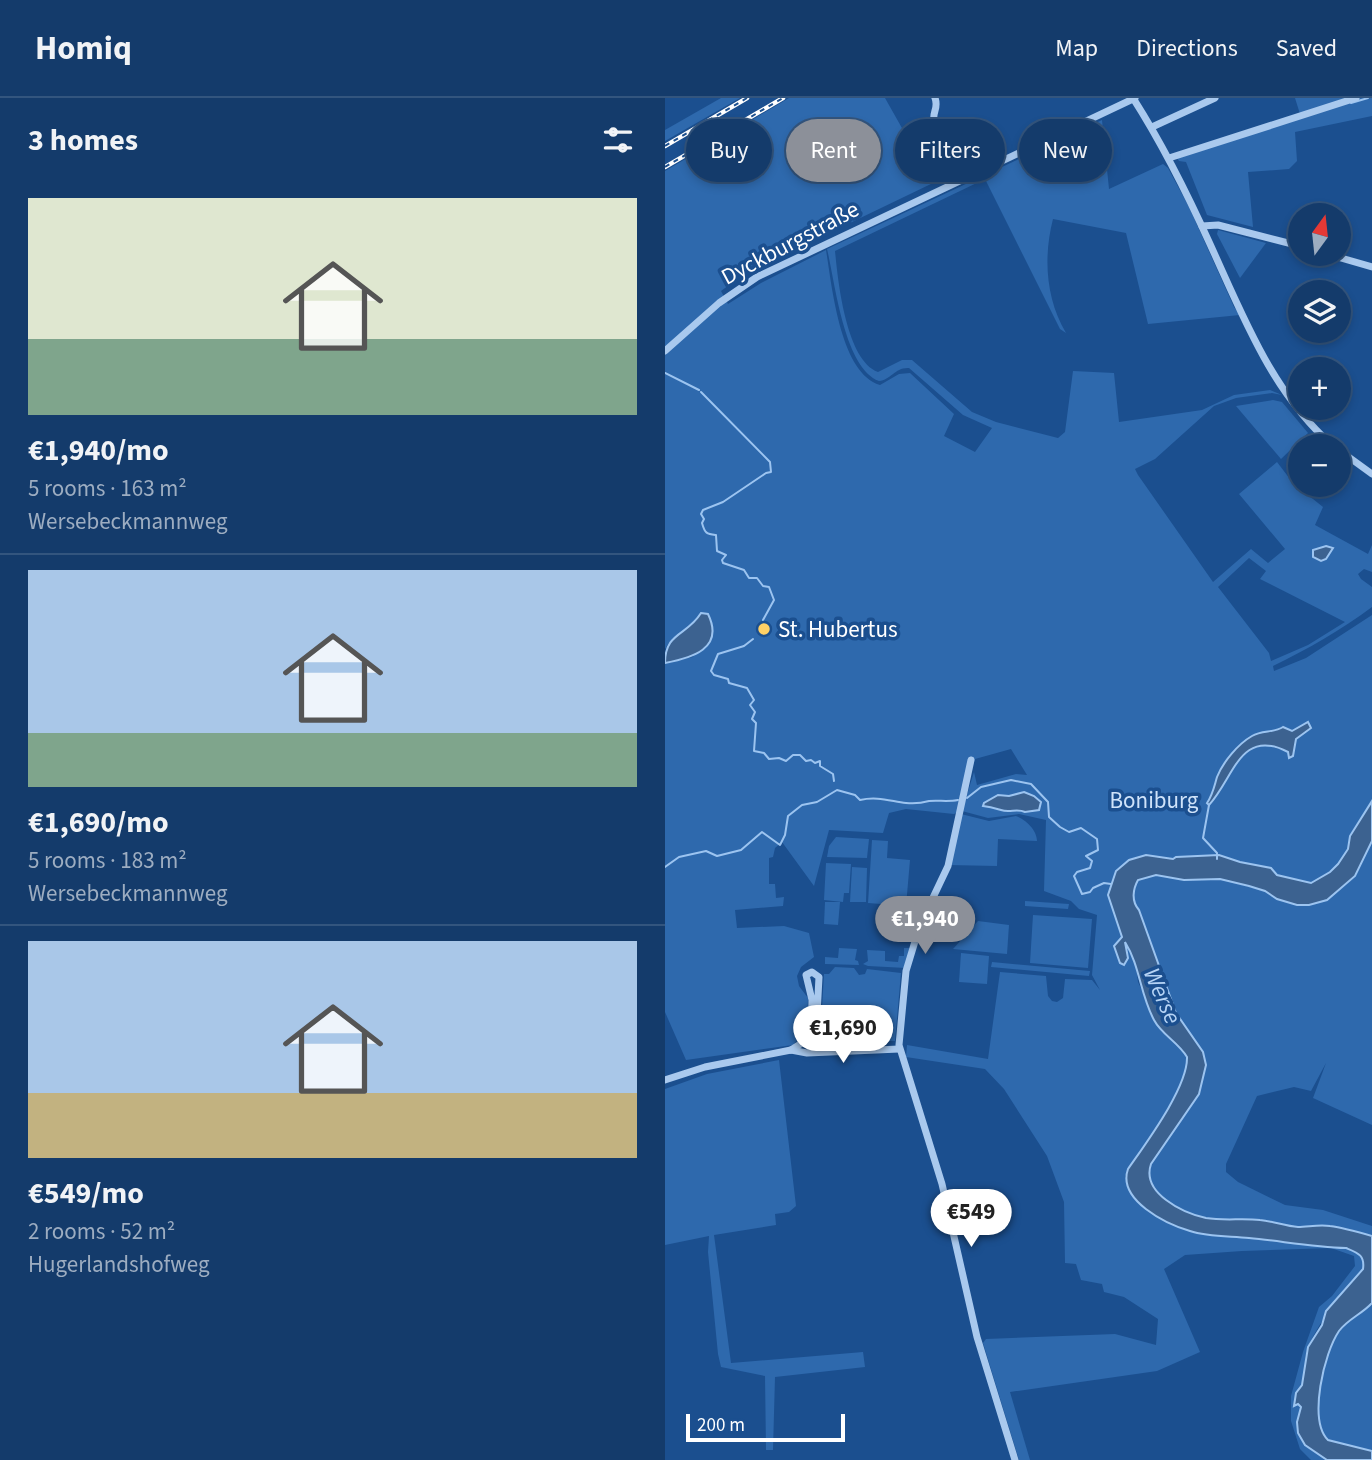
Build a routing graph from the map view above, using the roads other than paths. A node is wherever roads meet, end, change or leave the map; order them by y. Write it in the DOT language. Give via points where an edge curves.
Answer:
graph roads {
  1 [pos="936,98"];
  2 [pos="1134,98"];
  3 [pos="1215,98"];
  4 [pos="1356,98"];
  5 [pos="934,119"];
  6 [pos="1151,127"];
  7 [pos="1005,158"];
  8 [pos="1169,158"];
  9 [pos="955,182"];
  10 [pos="1202,226"];
  11 [pos="1288,243"];
  12 [pos="1351,261"];
  13 [pos="1372,267"];
  14 [pos="665,351"];
  15 [pos="1322,434"];
  16 [pos="1351,459"];
  17 [pos="1372,474"];
  18 [pos="971,761"];
  19 [pos="811,1039"];
  20 [pos="899,1047"];
  21 [pos="791,1050"];
  22 [pos="665,1080"];
  23 [pos="1016,1460"];
  1 -- 5 [label="street"];
  2 -- 6 [label="street"];
  2 -- 7 [label="street, Dyckburgstraße"];
  3 -- 6 [label="street"];
  4 -- 8 [label="street"];
  6 -- 8 [label="street"];
  8 -- 10 [label="street"];
  9 -- 14 [label="street, Dyckburgstraße" via="751,281"];
  10 -- 11 [label="street" via="1218,225"];
  10 -- 15 [label="street" via="1266,361 1296,407"];
  12 -- 13 [label="street"];
  16 -- 17 [label="street"];
  18 -- 20 [label="street" via="948,866 920,925 906,972"];
  19 -- 19 [label="street" via="817,1031 819,980 812,972 806,979 812,1000"];
  19 -- 21 [label="street"];
  20 -- 21 [label="street"];
  20 -- 23 [label="street" via="942,1184 977,1337"];
  21 -- 22 [label="street"];
}
